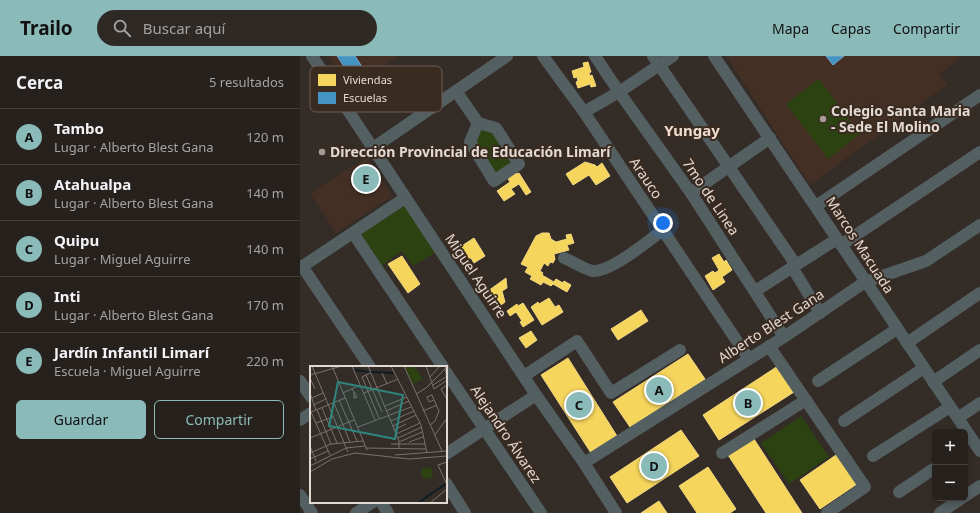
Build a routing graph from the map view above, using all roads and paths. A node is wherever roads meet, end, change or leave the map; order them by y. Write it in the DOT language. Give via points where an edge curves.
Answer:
graph roads {
  1 [pos="312,56"];
  2 [pos="507,56"];
  3 [pos="543,56"];
  4 [pos="596,56"];
  5 [pos="673,56"];
  6 [pos="714,56"];
  7 [pos="656,60"];
  8 [pos="319,66"];
  9 [pos="456,91"];
  10 [pos="619,92"];
  11 [pos="980,95"];
  12 [pos="442,101"];
  13 [pos="349,112"];
  14 [pos="425,112"];
  15 [pos="584,112"];
  16 [pos="478,123"];
  17 [pos="770,138"];
  18 [pos="373,148"];
  19 [pos="980,152"];
  20 [pos="728,168"];
  21 [pos="690,193"];
  22 [pos="405,198"];
  23 [pos="816,206"];
  24 [pos="980,225"];
  25 [pos="663,230"];
  26 [pos="353,233"];
  27 [pos="839,242"];
  28 [pos="564,258"];
  29 [pos="794,266"];
  30 [pos="301,267"];
  31 [pos="865,282"];
  32 [pos="755,291"];
  33 [pos="980,293"];
  34 [pos="820,313"];
  35 [pos="897,329"];
  36 [pos="784,337"];
  37 [pos="907,343"];
  38 [pos="769,346"];
  39 [pos="680,350"];
  40 [pos="980,350"];
  41 [pos="749,359"];
  42 [pos="369,366"];
  43 [pos="441,366"];
  44 [pos="924,368"];
  45 [pos="447,374"];
  46 [pos="524,376"];
  47 [pos="300,381"];
  48 [pos="818,381"];
  49 [pos="934,382"];
  50 [pos="536,395"];
  51 [pos="310,396"];
  52 [pos="806,400"];
  53 [pos="980,403"];
  54 [pos="950,407"];
  55 [pos="310,414"];
  56 [pos="958,418"];
  57 [pos="300,420"];
  58 [pos="844,421"];
  59 [pos="484,429"];
  60 [pos="973,447"];
  61 [pos="447,453"];
  62 [pos="722,453"];
  63 [pos="873,456"];
  64 [pos="584,463"];
  65 [pos="932,470"];
  66 [pos="447,484"];
  67 [pos="980,486"];
  68 [pos="899,492"];
  69 [pos="968,494"];
  70 [pos="300,495"];
  71 [pos="958,501"];
  72 [pos="371,503"];
  73 [pos="382,503"];
  74 [pos="312,513"];
  75 [pos="356,513"];
  76 [pos="388,513"];
  77 [pos="466,513"];
  78 [pos="541,513"];
  79 [pos="616,513"];
  80 [pos="827,513"];
  81 [pos="940,513"];
  1 -- 8 [label="street, Miguel Aguirre"];
  2 -- 9 [label="street"];
  3 -- 15 [label="street, Arauco"];
  4 -- 10 [label="street, 7mo de Linea"];
  5 -- 7 [label="street"];
  6 -- 17 [label="street, Marcos Macuada"];
  7 -- 10 [label="street"];
  7 -- 20 [label="street"];
  9 -- 12 [label="street"];
  9 -- 16 [label="street"];
  10 -- 15 [label="street"];
  10 -- 21 [label="street, 7mo de Linea"];
  11 -- 23 [label="street"];
  13 -- 18 [label="street, Miguel Aguirre"];
  14 -- 18 [label="street"];
  15 -- 25 [label="street, Arauco"];
  16 -- 16 [label="street" via="496,128 519,164 494,180 470,142"];
  17 -- 20 [label="street"];
  17 -- 23 [label="street, Marcos Macuada"];
  18 -- 22 [label="street, Miguel Aguirre"];
  19 -- 27 [label="street"];
  20 -- 21 [label="street"];
  20 -- 29 [label="street"];
  21 -- 32 [label="street, 7mo de Linea"];
  22 -- 26 [label="street"];
  22 -- 46 [label="street, Miguel Aguirre"];
  23 -- 27 [label="street, Marcos Macuada"];
  24 -- 31 [label="street, Alberto Blest Gana" via="926,261"];
  25 -- 28 [label="street" via="610,267 591,271"];
  25 -- 41 [label="street, Arauco"];
  26 -- 30 [label="street"];
  26 -- 43 [label="street"];
  27 -- 29 [label="street"];
  27 -- 31 [label="street, Marcos Macuada"];
  29 -- 32 [label="street"];
  29 -- 34 [label="street"];
  30 -- 42 [label="street"];
  31 -- 34 [label="street, Alberto Blest Gana"];
  31 -- 35 [label="street, Marcos Macuada"];
  32 -- 36 [label="street, 7mo de Linea"];
  33 -- 37 [label="street"];
  34 -- 36 [label="street, Alberto Blest Gana"];
  35 -- 37 [label="street, Marcos Macuada"];
  35 -- 48 [label="street"];
  36 -- 38 [label="street, Alberto Blest Gana"];
  37 -- 44 [label="street, Marcos Macuada"];
  38 -- 41 [label="street, Alberto Blest Gana"];
  38 -- 52 [label="street"];
  39 -- 46 [label="street" via="611,393 577,341"];
  40 -- 49 [label="street"];
  41 -- 64 [label="street, Alberto Blest Gana"];
  44 -- 49 [label="street, Marcos Macuada"];
  44 -- 58 [label="street"];
  45 -- 59 [label="street, Alejandro Álvarez"];
  46 -- 50 [label="street, Miguel Aguirre"];
  47 -- 51 [label="street"];
  49 -- 54 [label="street, Marcos Macuada"];
  50 -- 59 [label="street"];
  50 -- 64 [label="street, Miguel Aguirre"];
  52 -- 62 [label="street"];
  52 -- 80 [label="street" via="865,487"];
  53 -- 56 [label="street"];
  54 -- 56 [label="street, Marcos Macuada"];
  54 -- 63 [label="street"];
  55 -- 57 [label="street"];
  56 -- 60 [label="street, Marcos Macuada"];
  59 -- 61 [label="street"];
  59 -- 78 [label="street, Alejandro Álvarez"];
  64 -- 79 [label="street, Miguel Aguirre"];
  65 -- 68 [label="street"];
  66 -- 77 [label="street"];
  67 -- 69 [label="street"];
  70 -- 74 [label="street"];
  71 -- 81 [label="street"];
  72 -- 75 [label="street"];
  73 -- 76 [label="street"];
}
